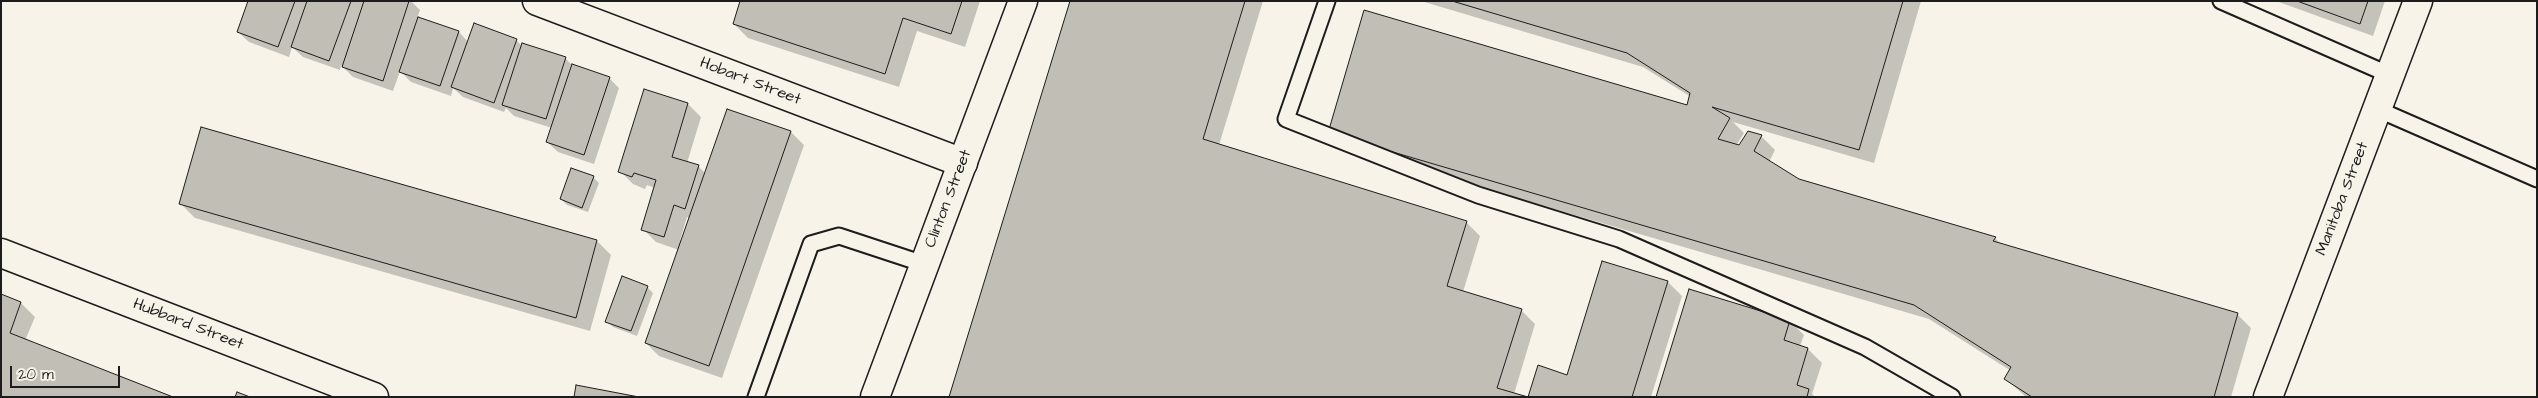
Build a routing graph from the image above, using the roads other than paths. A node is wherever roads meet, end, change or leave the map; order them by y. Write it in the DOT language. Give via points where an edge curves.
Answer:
graph roads {
  1 [pos="537,1"];
  2 [pos="1023,1"];
  3 [pos="1327,1"];
  4 [pos="2221,1"];
  5 [pos="2418,1"];
  6 [pos="2390,75"];
  7 [pos="2377,109"];
  8 [pos="963,163"];
  9 [pos="2537,179"];
  10 [pos="1,253"];
  11 [pos="924,264"];
  12 [pos="374,397"];
  13 [pos="756,397"];
  14 [pos="875,397"];
  15 [pos="1952,397"];
  16 [pos="2268,397"];
  1 -- 8 [label="street, Hobart Street"];
  2 -- 8 [label="street, Clinton Street"];
  3 -- 15 [label="lane" via="1286,119 1478,195 1619,239 1865,347"];
  4 -- 6 [label="lane"];
  5 -- 6 [label="street, Manitoba Street"];
  6 -- 7 [label="street, Manitoba Street"];
  7 -- 9 [label="lane"];
  7 -- 16 [label="street, Manitoba Street"];
  8 -- 11 [label="street, Clinton Street"];
  10 -- 12 [label="street, Hubbard Street"];
  11 -- 13 [label="lane" via="839,236 811,244"];
  11 -- 14 [label="street, Clinton Street"];
}
